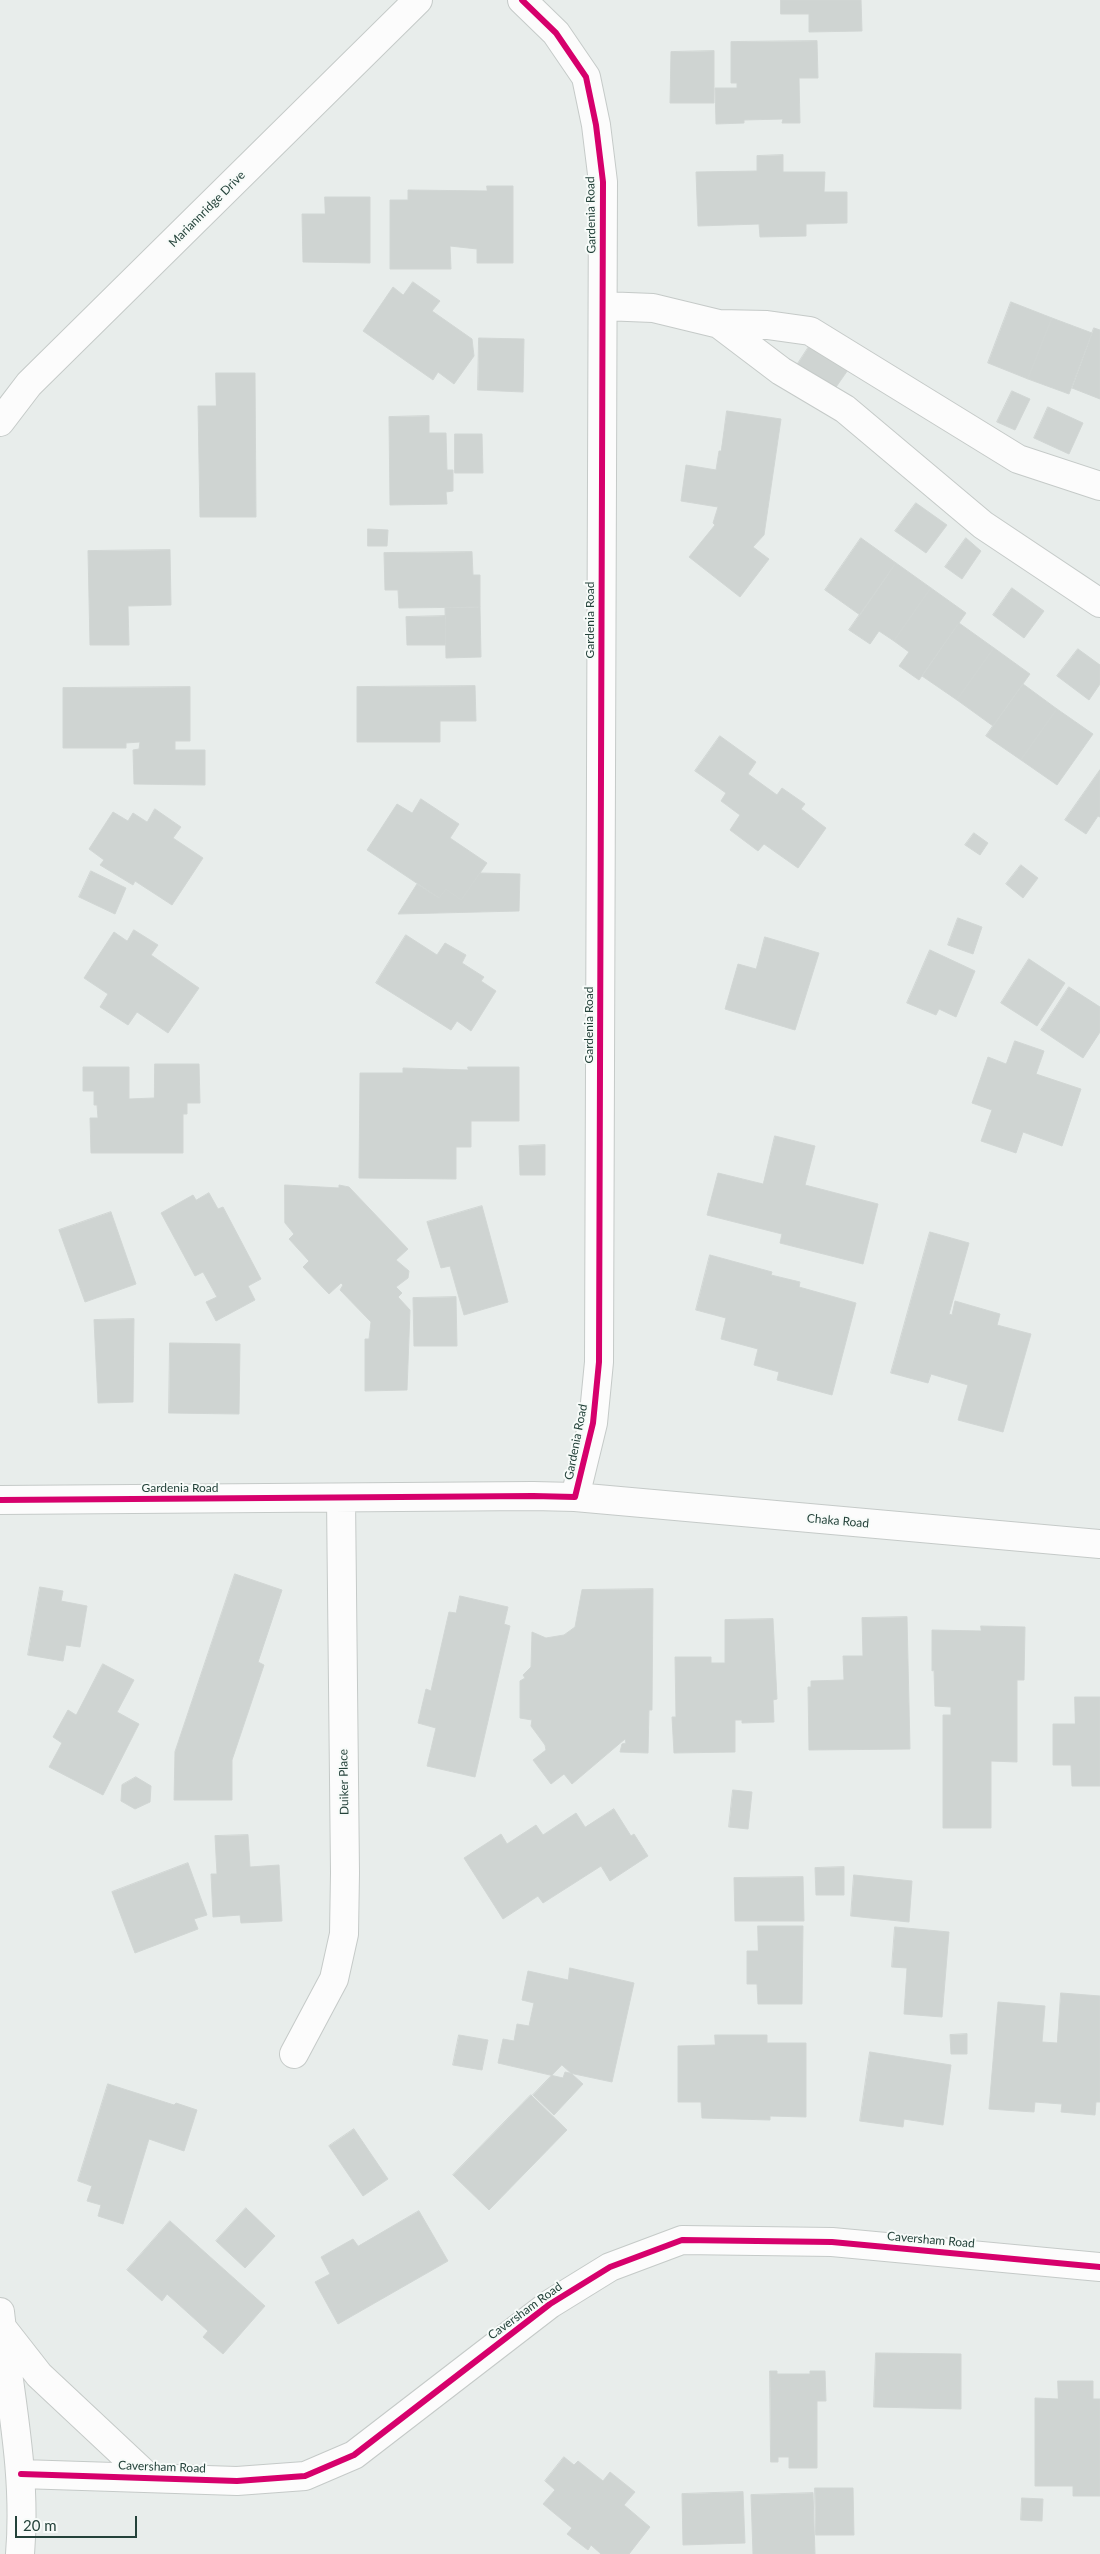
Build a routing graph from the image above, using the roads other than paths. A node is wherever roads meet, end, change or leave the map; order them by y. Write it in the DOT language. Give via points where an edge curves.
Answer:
graph roads {
  1 [pos="418,0"];
  2 [pos="522,0"];
  3 [pos="603,306"];
  4 [pos="719,324"];
  5 [pos="0,422"];
  6 [pos="1100,486"];
  7 [pos="1100,603"];
  8 [pos="575,1497"];
  9 [pos="341,1498"];
  10 [pos="0,1500"];
  11 [pos="1100,1544"];
  12 [pos="294,2054"];
  13 [pos="1100,2267"];
  14 [pos="1,2320"];
  15 [pos="21,2474"];
  16 [pos="149,2478"];
  17 [pos="20,2554"];
  1 -- 5 [label="street, Mariannridge Drive" via="29,384"];
  2 -- 3 [label="street, Gardenia Road" via="556,33 586,76 603,182"];
  3 -- 4 [label="street" via="654,308"];
  3 -- 8 [label="street, Gardenia Road" via="599,1362 594,1423"];
  4 -- 6 [label="street" via="810,330 1018,459"];
  4 -- 7 [label="street" via="781,371 845,409 982,525"];
  8 -- 9 [label="street, Gardenia Road"];
  8 -- 11 [label="street, Chaka Road"];
  9 -- 10 [label="street, Gardenia Road"];
  9 -- 12 [label="street, Duiker Place" via="344,1934 334,1979"];
  13 -- 16 [label="street, Caversham Road" via="832,2242 682,2240 610,2267 550,2304 354,2455 305,2476 237,2481"];
  14 -- 15 [label="street"];
  14 -- 16 [label="street" via="39,2375"];
  15 -- 16 [label="street, Caversham Road"];
  15 -- 17 [label="street" via="23,2517"];
}
